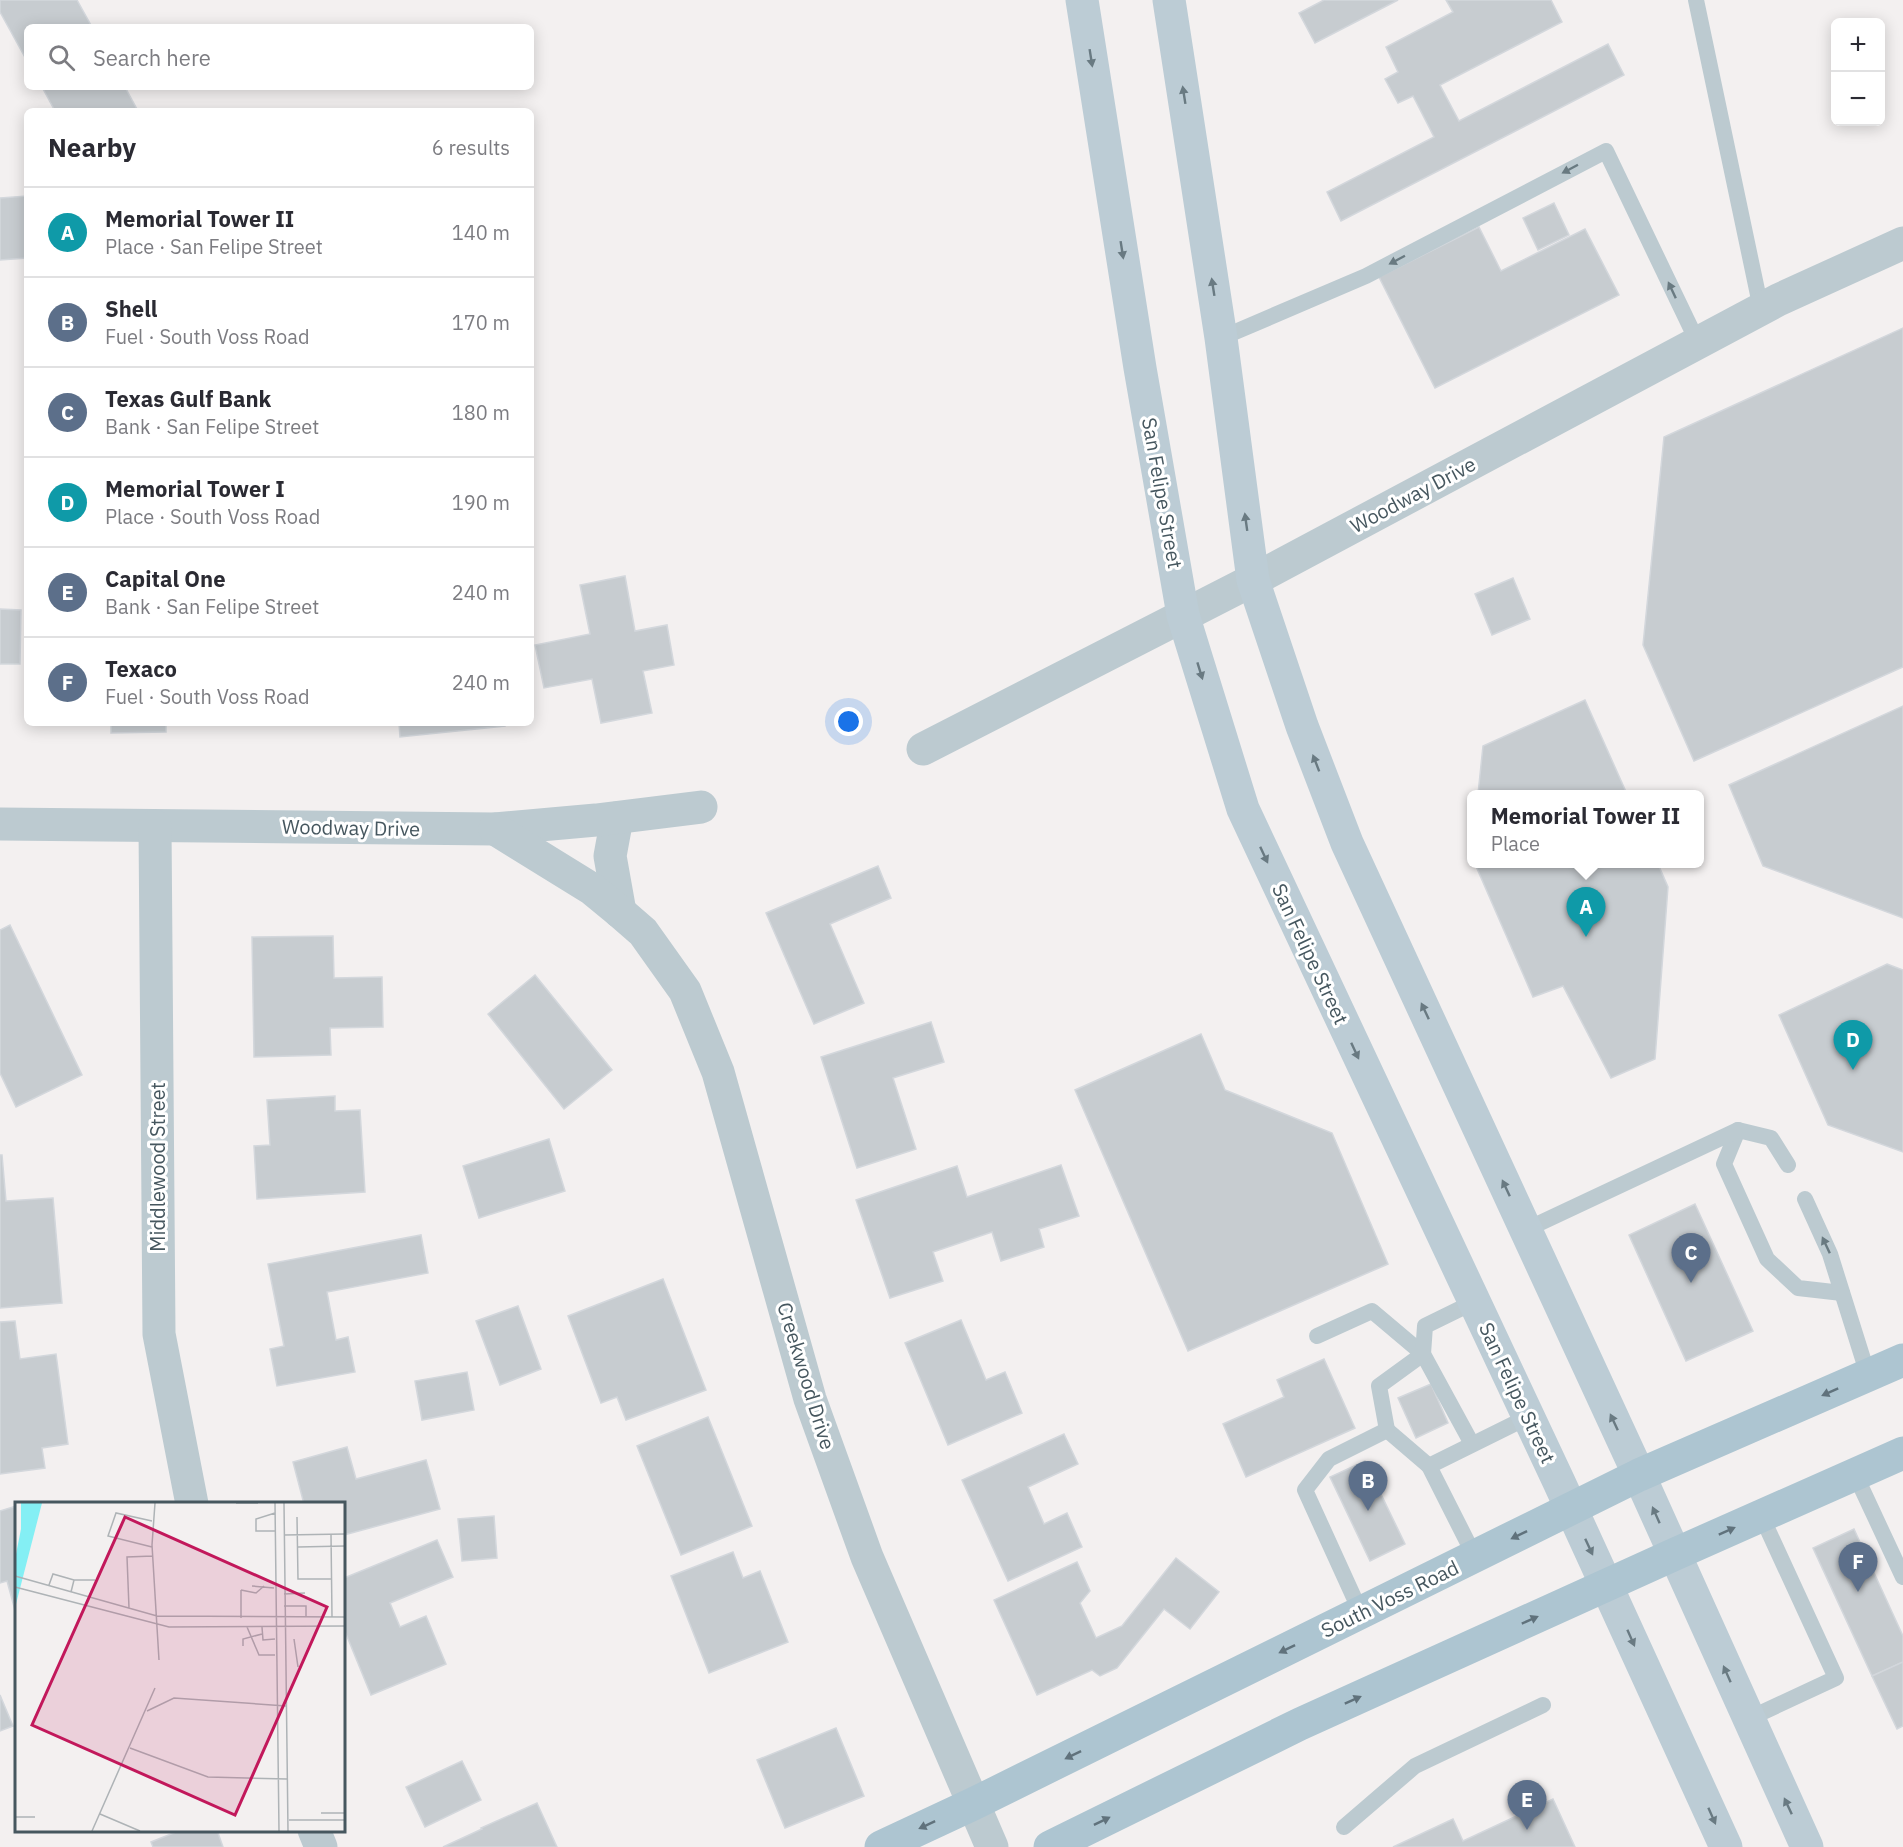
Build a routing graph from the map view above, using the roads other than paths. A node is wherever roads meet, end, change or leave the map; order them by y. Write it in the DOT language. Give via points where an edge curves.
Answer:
graph roads {
  1 [pos="1082,0"];
  2 [pos="1169,0"];
  3 [pos="1696,0"];
  4 [pos="1903,243"];
  5 [pos="1761,309"];
  6 [pos="1221,338"];
  7 [pos="1698,343"];
  8 [pos="1253,580"];
  9 [pos="1183,615"];
  10 [pos="923,749"];
  11 [pos="701,807"];
  12 [pos="617,818"];
  13 [pos="0,824"];
  14 [pos="155,826"];
  15 [pos="495,830"];
  16 [pos="620,912"];
  17 [pos="1738,1130"];
  18 [pos="1788,1165"];
  19 [pos="1804,1199"];
  20 [pos="1525,1230"];
  21 [pos="1842,1293"];
  22 [pos="1474,1302"];
  23 [pos="1317,1336"];
  24 [pos="1423,1354"];
  25 [pos="1903,1360"];
  26 [pos="1868,1375"];
  27 [pos="1528,1417"];
  28 [pos="1387,1430"];
  29 [pos="1472,1444"];
  30 [pos="1903,1453"];
  31 [pos="1429,1466"];
  32 [pos="1855,1474"];
  33 [pos="1639,1475"];
  34 [pos="192,1502"];
  35 [pos="1571,1510"];
  36 [pos="1761,1515"];
  37 [pos="1673,1555"];
  38 [pos="1475,1557"];
  39 [pos="1903,1577"];
  40 [pos="1606,1585"];
  41 [pos="1361,1613"];
  42 [pos="1543,1706"];
  43 [pos="1748,1719"];
  44 [pos="973,1804"];
  45 [pos="1344,1827"];
  46 [pos="315,1832"];
  47 [pos="321,1847"];
  48 [pos="880,1847"];
  49 [pos="992,1847"];
  50 [pos="1050,1847"];
  51 [pos="1726,1847"];
  52 [pos="1807,1847"];
  1 -- 9 [label="main road, San Felipe Street, one-way"];
  6 -- 2 [label="main road, one-way"];
  3 -- 5 [label="lane"];
  4 -- 5 [label="street, Woodway Drive"];
  5 -- 7 [label="street, Woodway Drive"];
  7 -- 6 [label="lane, one-way" via="1606,151 1366,276"];
  8 -- 6 [label="main road, one-way"];
  7 -- 8 [label="street, Woodway Drive"];
  8 -- 9 [label="street, Woodway Drive"];
  20 -- 8 [label="main road, one-way" via="1347,843"];
  9 -- 10 [label="street, Woodway Drive"];
  9 -- 22 [label="main road, San Felipe Street, one-way" via="1243,809"];
  11 -- 12 [label="street, Woodway Drive"];
  12 -- 15 [label="street, Woodway Drive"];
  12 -- 16 [label="street" via="610,856"];
  13 -- 14 [label="street, Woodway Drive"];
  14 -- 15 [label="street, Woodway Drive"];
  14 -- 34 [label="street, Middlewood Street" via="159,1334"];
  15 -- 16 [label="street, Creekwood Drive" via="592,889"];
  16 -- 44 [label="street, Creekwood Drive" via="643,932 685,991 718,1072 810,1399 867,1557"];
  17 -- 18 [label="lane" via="1771,1138"];
  17 -- 20 [label="lane"];
  17 -- 21 [label="lane" via="1724,1164 1767,1259 1798,1288"];
  21 -- 19 [label="lane, one-way" via="1830,1254"];
  33 -- 20 [label="main road, one-way"];
  21 -- 26 [label="lane"];
  22 -- 24 [label="lane" via="1425,1326"];
  22 -- 27 [label="main road, San Felipe Street"];
  23 -- 24 [label="lane" via="1372,1311"];
  24 -- 28 [label="lane" via="1379,1386"];
  24 -- 29 [label="lane"];
  25 -- 26 [label="main road, South Voss Road"];
  26 -- 33 [label="main road, South Voss Road, one-way"];
  27 -- 29 [label="lane"];
  27 -- 35 [label="main road, San Felipe Street"];
  28 -- 31 [label="lane"];
  28 -- 41 [label="lane" via="1329,1459 1305,1490"];
  29 -- 31 [label="lane"];
  30 -- 32 [label="main road"];
  31 -- 38 [label="lane"];
  32 -- 36 [label="main road"];
  32 -- 39 [label="lane"];
  33 -- 35 [label="main road, South Voss Road"];
  37 -- 33 [label="main road, one-way"];
  35 -- 38 [label="main road, South Voss Road, one-way"];
  35 -- 40 [label="main road, San Felipe Street, one-way"];
  37 -- 36 [label="main road, one-way"];
  36 -- 43 [label="lane" via="1836,1678"];
  37 -- 40 [label="main road"];
  43 -- 37 [label="main road, one-way"];
  38 -- 41 [label="main road, South Voss Road"];
  50 -- 40 [label="main road, one-way" via="1300,1724"];
  40 -- 51 [label="main road, San Felipe Street, one-way"];
  41 -- 44 [label="main road, South Voss Road, one-way"];
  42 -- 45 [label="lane" via="1415,1766"];
  52 -- 43 [label="main road, one-way"];
  44 -- 48 [label="main road, South Voss Road, one-way"];
  44 -- 49 [label="street, Creekwood Drive"];
  46 -- 47 [label="street"];
}
